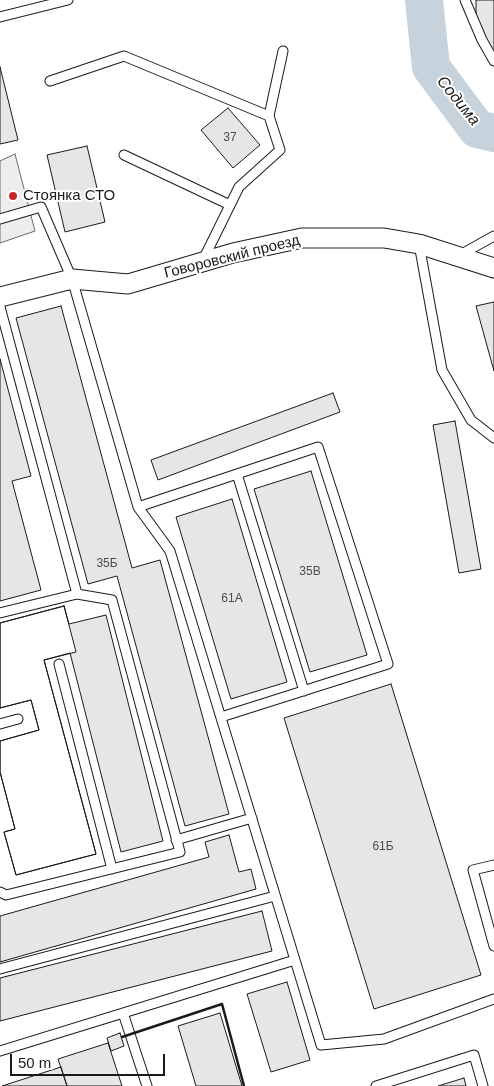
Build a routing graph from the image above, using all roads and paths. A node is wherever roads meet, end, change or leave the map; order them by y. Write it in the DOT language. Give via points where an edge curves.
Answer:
graph roads {
  1 [pos="68,0"];
  2 [pos="465,0"];
  3 [pos="0,17"];
  4 [pos="283,51"];
  5 [pos="494,61"];
  6 [pos="50,81"];
  7 [pos="269,116"];
  8 [pos="124,155"];
  9 [pos="230,206"];
  10 [pos="0,219"];
  11 [pos="494,236"];
  12 [pos="419,244"];
  13 [pos="458,257"];
  14 [pos="202,262"];
  15 [pos="494,268"];
  16 [pos="72,279"];
  17 [pos="0,297"];
  18 [pos="0,307"];
  19 [pos="494,438"];
  20 [pos="237,474"];
  21 [pos="138,507"];
  22 [pos="77,594"];
  23 [pos="0,613"];
  24 [pos="59,664"];
  25 [pos="304,691"];
  26 [pos="221,717"];
  27 [pos="18,719"];
  28 [pos="0,724"];
  29 [pos="252,818"];
  30 [pos="176,840"];
  31 [pos="494,865"];
  32 [pos="112,869"];
  33 [pos="0,892"];
  34 [pos="275,896"];
  35 [pos="494,946"];
  36 [pos="295,960"];
  37 [pos="0,969"];
  38 [pos="494,999"];
  39 [pos="123,1013"];
  40 [pos="0,1051"];
  41 [pos="147,1086"];
  42 [pos="376,1086"];
  43 [pos="483,1086"];
  1 -- 3 [label="lane"];
  2 -- 5 [label="lane"];
  4 -- 7 [label="lane"];
  6 -- 7 [label="lane" via="124,56"];
  7 -- 9 [label="lane" via="280,150 239,187"];
  8 -- 9 [label="lane"];
  9 -- 14 [label="lane"];
  10 -- 16 [label="lane" via="41,207"];
  11 -- 13 [label="lane"];
  12 -- 13 [label="street, Говоровский проезд"];
  12 -- 14 [label="street, Говоровский проезд" via="384,238 302,238"];
  12 -- 19 [label="lane" via="442,370 471,420"];
  13 -- 15 [label="street, Говоровский проезд"];
  14 -- 16 [label="street, Говоровский проезд" via="128,284"];
  16 -- 17 [label="street, Говоровский проезд"];
  16 -- 21 [label="lane"];
  18 -- 22 [label="lane"];
  20 -- 21 [label="lane"];
  20 -- 25 [label="lane"];
  20 -- 25 [label="lane" via="318,447 388,664"];
  21 -- 26 [label="lane" via="170,551"];
  22 -- 23 [label="lane"];
  22 -- 30 [label="lane" via="112,600"];
  24 -- 32 [label="lane"];
  25 -- 26 [label="lane"];
  26 -- 29 [label="lane"];
  27 -- 28 [label="lane"];
  29 -- 30 [label="lane"];
  29 -- 34 [label="lane"];
  30 -- 32 [label="lane" via="180,852"];
  31 -- 35 [label="lane" via="473,870"];
  32 -- 33 [label="lane" via="6,896"];
  34 -- 36 [label="lane"];
  34 -- 37 [label="lane"];
  36 -- 38 [label="lane" via="321,1045 384,1039"];
  36 -- 39 [label="lane"];
  39 -- 40 [label="lane"];
  39 -- 41 [label="lane"];
  42 -- 43 [label="lane" via="474,1055"];
}
